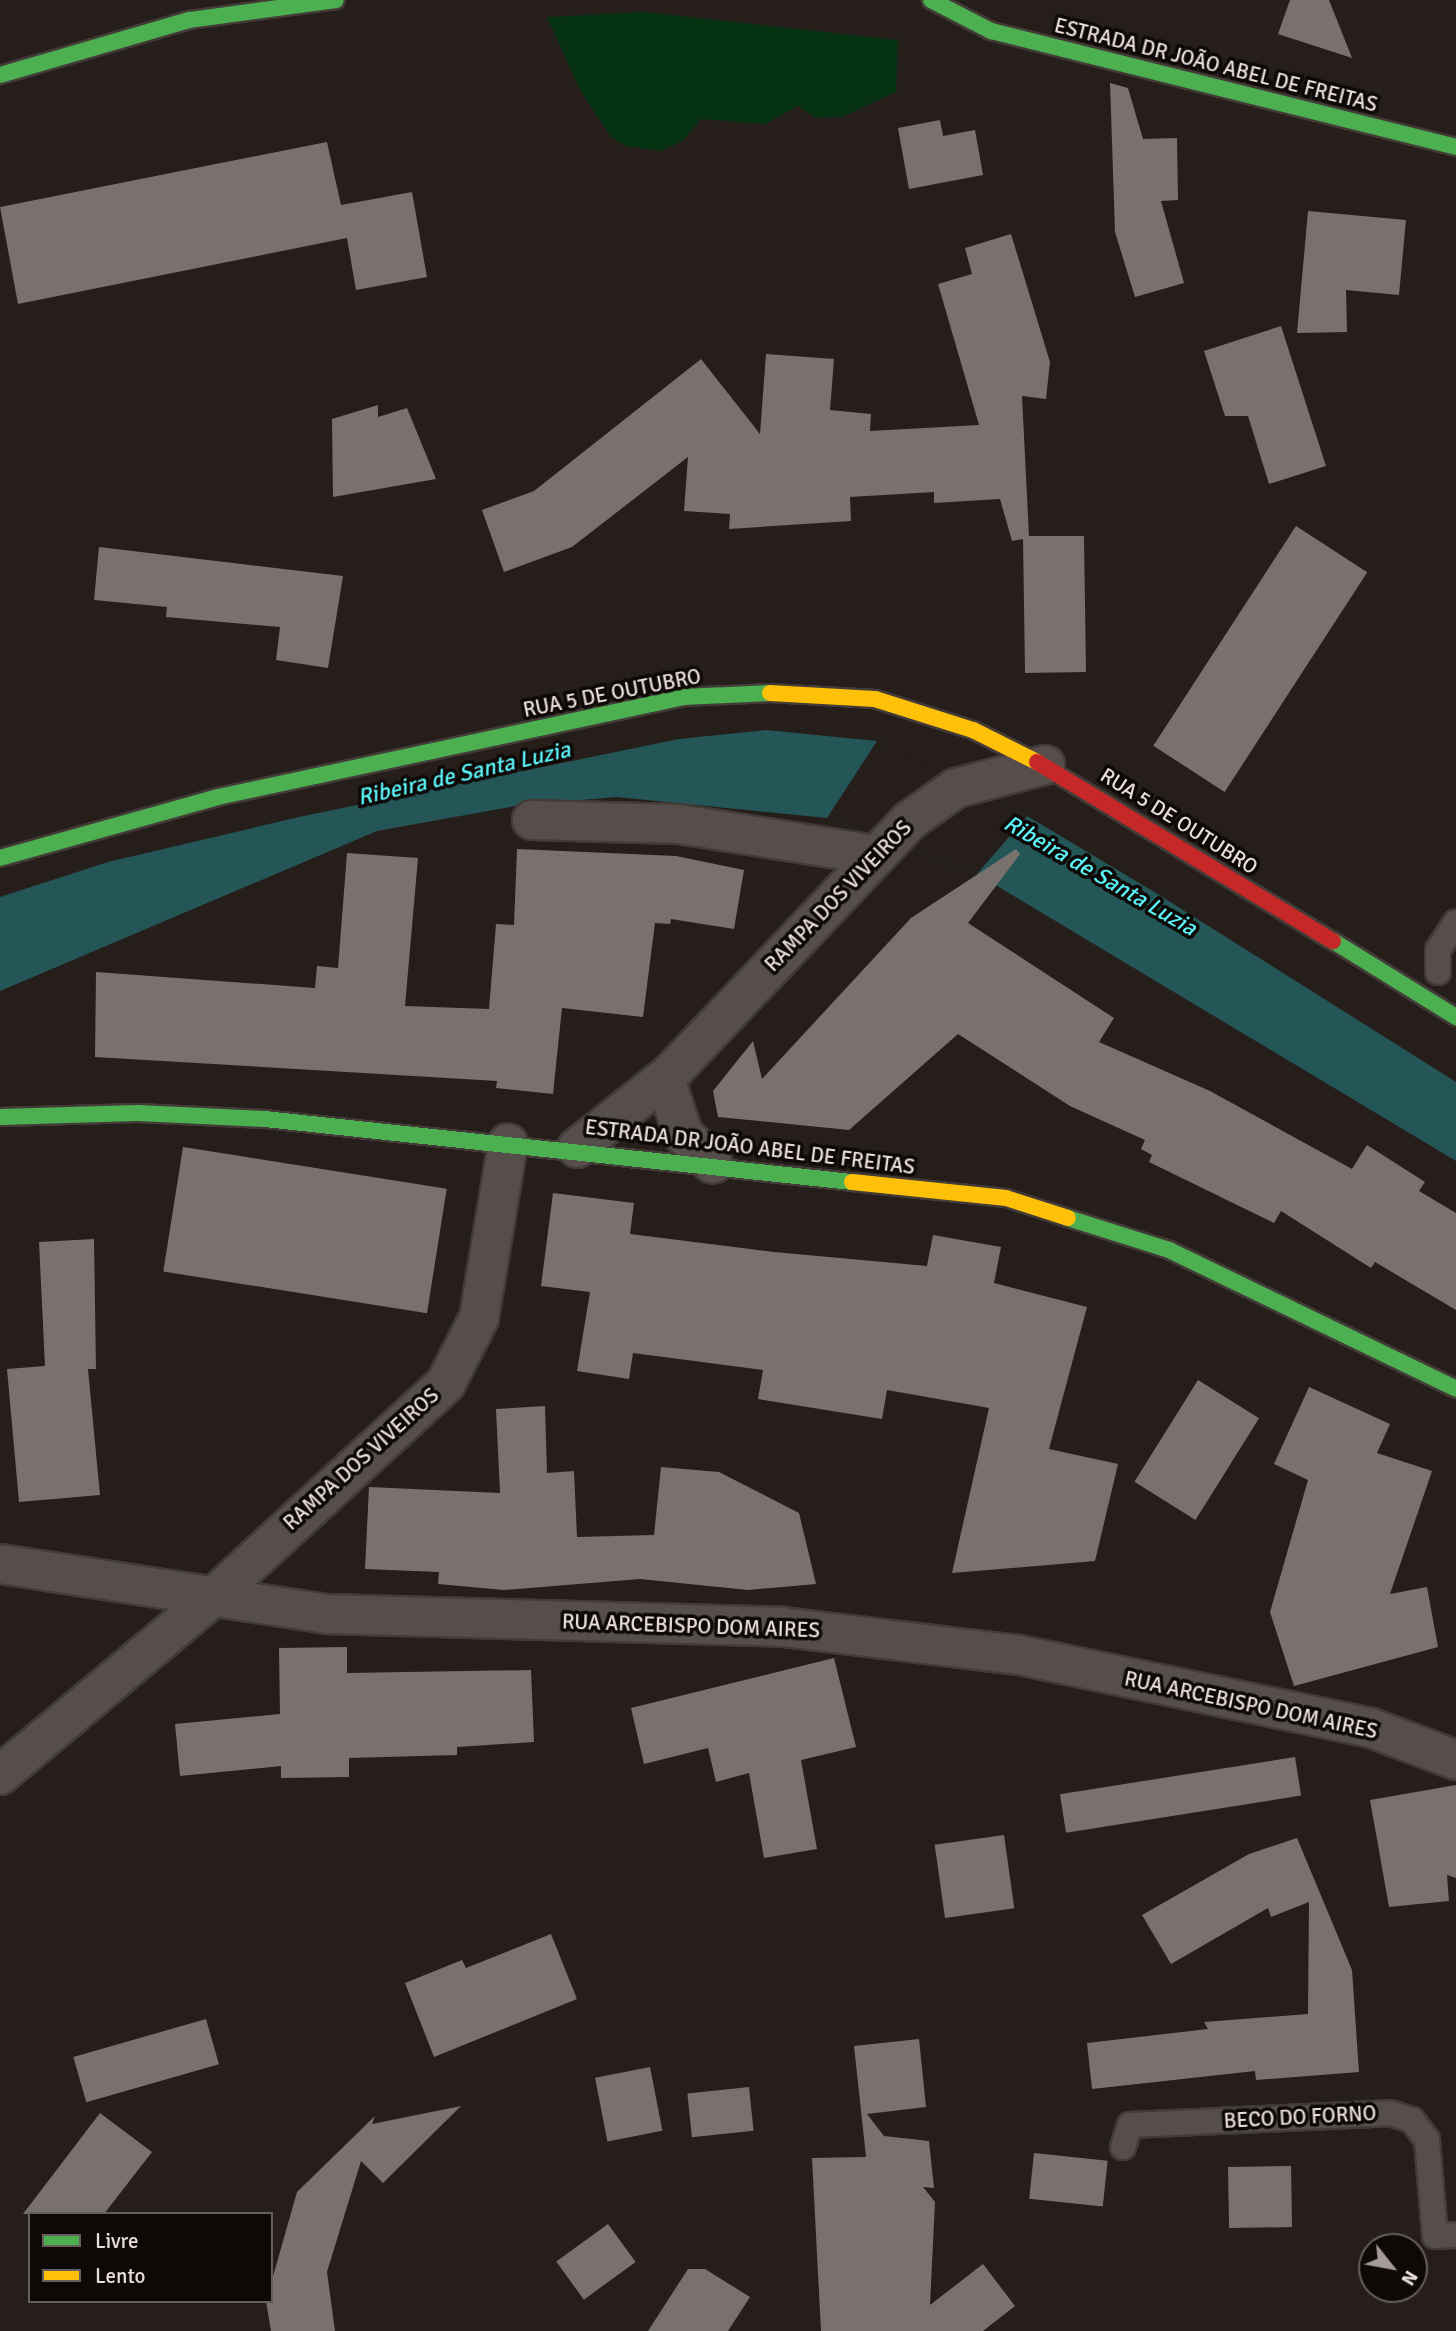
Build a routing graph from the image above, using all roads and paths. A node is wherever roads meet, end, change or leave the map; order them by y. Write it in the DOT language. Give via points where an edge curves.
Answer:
graph roads {
  1 [pos="335,0"];
  2 [pos="931,0"];
  3 [pos="0,75"];
  4 [pos="1456,147"];
  5 [pos="1045,765"];
  6 [pos="532,820"];
  7 [pos="874,855"];
  8 [pos="0,858"];
  9 [pos="1456,922"];
  10 [pos="1438,972"];
  11 [pos="1456,1017"];
  12 [pos="665,1079"];
  13 [pos="0,1118"];
  14 [pos="508,1143"];
  15 [pos="577,1148"];
  16 [pos="713,1164"];
  17 [pos="1456,1389"];
  18 [pos="0,1564"];
  19 [pos="218,1593"];
  20 [pos="1456,1760"];
  21 [pos="0,1776"];
  22 [pos="1123,2147"];
  23 [pos="1446,2236"];
  1 -- 3 [label="main road" via="189,20"];
  2 -- 4 [label="main road, ESTRADA DR JOÃO ABEL DE FREITAS" via="991,32"];
  5 -- 7 [label="street, RAMPA DOS VIVEIROS" via="956,788"];
  5 -- 8 [label="main road, RUA 5 DE OUTUBRO" via="896,703 806,691 683,697 218,797"];
  5 -- 11 [label="main road, RUA 5 DE OUTUBRO"];
  6 -- 7 [label="street" via="679,824"];
  7 -- 12 [label="street, RAMPA DOS VIVEIROS"];
  9 -- 10 [label="lane" via="1438,950"];
  12 -- 15 [label="street, RAMPA DOS VIVEIROS"];
  12 -- 16 [label="street" via="683,1134"];
  13 -- 14 [label="main road, ESTRADA DR JOÃO ABEL DE FREITAS" via="138,1113"];
  14 -- 15 [label="main road, ESTRADA DR JOÃO ABEL DE FREITAS"];
  14 -- 19 [label="street, RAMPA DOS VIVEIROS" via="479,1318 446,1383"];
  15 -- 16 [label="main road, ESTRADA DR JOÃO ABEL DE FREITAS"];
  16 -- 17 [label="main road, ESTRADA DR JOÃO ABEL DE FREITAS" via="1006,1198 1096,1224 1169,1250"];
  18 -- 19 [label="street, RUA ARCEBISPO DOM AIRES"];
  19 -- 20 [label="street, RUA ARCEBISPO DOM AIRES" via="327,1614 783,1627 1019,1655 1371,1728"];
  19 -- 21 [label="street, RAMPA DOS VIVEIROS"];
  22 -- 23 [label="lane, BECO DO FORNO" via="1130,2125 1390,2113 1412,2120 1427,2140"];
}
